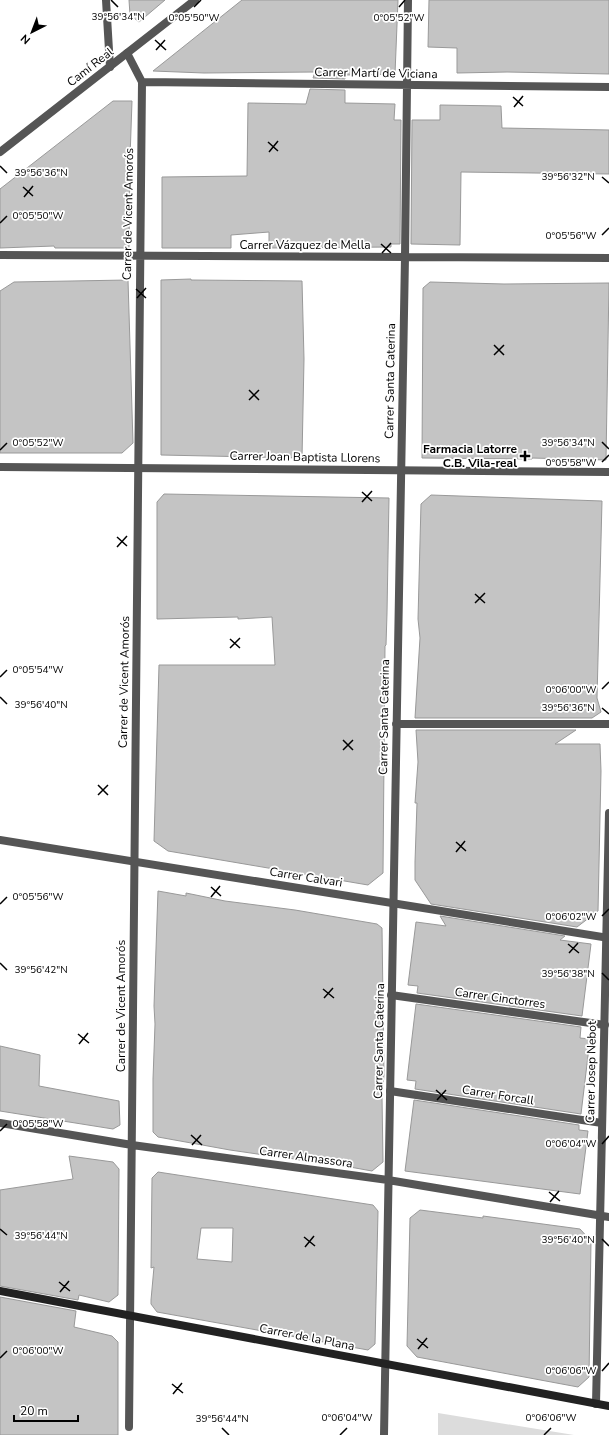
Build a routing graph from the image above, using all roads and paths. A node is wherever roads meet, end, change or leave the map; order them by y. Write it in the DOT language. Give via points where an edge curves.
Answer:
graph roads {
  1 [pos="106,0"];
  2 [pos="195,0"];
  3 [pos="408,0"];
  4 [pos="128,53"];
  5 [pos="110,67"];
  6 [pos="142,82"];
  7 [pos="408,85"];
  8 [pos="609,87"];
  9 [pos="0,152"];
  10 [pos="0,255"];
  11 [pos="140,256"];
  12 [pos="405,257"];
  13 [pos="609,258"];
  14 [pos="0,467"];
  15 [pos="138,468"];
  16 [pos="401,470"];
  17 [pos="609,472"];
  18 [pos="396,724"];
  19 [pos="609,724"];
  20 [pos="609,813"];
  21 [pos="0,840"];
  22 [pos="134,861"];
  23 [pos="392,903"];
  24 [pos="607,937"];
  25 [pos="392,995"];
  26 [pos="604,1025"];
  27 [pos="390,1091"];
  28 [pos="0,1123"];
  29 [pos="602,1123"];
  30 [pos="132,1145"];
  31 [pos="388,1180"];
  32 [pos="600,1216"];
  33 [pos="609,1217"];
  34 [pos="0,1291"];
  35 [pos="130,1316"];
  36 [pos="384,1364"];
  37 [pos="596,1404"];
  38 [pos="609,1406"];
  39 [pos="129,1427"];
  40 [pos="384,1435"];
  1 -- 5 [label="street"];
  2 -- 4 [label="street, Camí Real"];
  3 -- 7 [label="street, Carrer Santa Caterina"];
  4 -- 5 [label="street, Camí Real"];
  4 -- 6 [label="street, Carrer de Vicent Amorós"];
  5 -- 9 [label="street, Camí Real"];
  6 -- 7 [label="street, Carrer Martí de Viciana"];
  6 -- 11 [label="street, Carrer de Vicent Amorós"];
  7 -- 8 [label="street, Carrer Martí de Viciana"];
  7 -- 12 [label="street, Carrer Santa Caterina"];
  10 -- 11 [label="street, Carrer Vázquez de Mella"];
  11 -- 12 [label="street, Carrer Vázquez de Mella"];
  11 -- 15 [label="street, Carrer de Vicent Amorós"];
  12 -- 13 [label="street, Carrer Vázquez de Mella"];
  12 -- 16 [label="street, Carrer Santa Caterina"];
  14 -- 15 [label="street, Carrer Joan Baptista Llorens"];
  15 -- 16 [label="street, Carrer Joan Baptista Llorens"];
  15 -- 22 [label="street, Carrer de Vicent Amorós"];
  16 -- 17 [label="street, Carrer Joan Baptista Llorens"];
  16 -- 18 [label="street, Carrer Santa Caterina"];
  18 -- 19 [label="street"];
  18 -- 23 [label="street, Carrer Santa Caterina"];
  20 -- 24 [label="street, Carrer Josep Nebot"];
  21 -- 22 [label="street, Carrer Calvari"];
  22 -- 23 [label="street, Carrer Calvari"];
  22 -- 30 [label="street, Carrer de Vicent Amorós"];
  23 -- 24 [label="street, Carrer Calvari"];
  23 -- 25 [label="street, Carrer Santa Caterina"];
  24 -- 26 [label="street, Carrer Josep Nebot"];
  25 -- 26 [label="street, Carrer Cinctorres"];
  25 -- 27 [label="street, Carrer Santa Caterina"];
  26 -- 29 [label="street, Carrer Josep Nebot"];
  27 -- 29 [label="street, Carrer Forcall"];
  27 -- 31 [label="street, Carrer Santa Caterina"];
  28 -- 30 [label="street, Carrer Almassora"];
  29 -- 32 [label="street, Carrer Josep Nebot"];
  30 -- 31 [label="street, Carrer Almassora"];
  30 -- 35 [label="street, Carrer de Vicent Amorós"];
  31 -- 32 [label="street, Carrer Almassora"];
  31 -- 36 [label="street, Carrer Santa Caterina"];
  32 -- 33 [label="street, Carrer Almassora"];
  32 -- 37 [label="street, Carrer Josep Nebot"];
  34 -- 35 [label="main road, Carrer de la Plana"];
  35 -- 36 [label="main road, Carrer de la Plana"];
  35 -- 39 [label="street, Carrer de Vicent Amorós"];
  36 -- 37 [label="main road, Carrer de la Plana"];
  36 -- 40 [label="street, Carrer Santa Caterina"];
  37 -- 38 [label="main road, Carrer de la Plana"];
}
